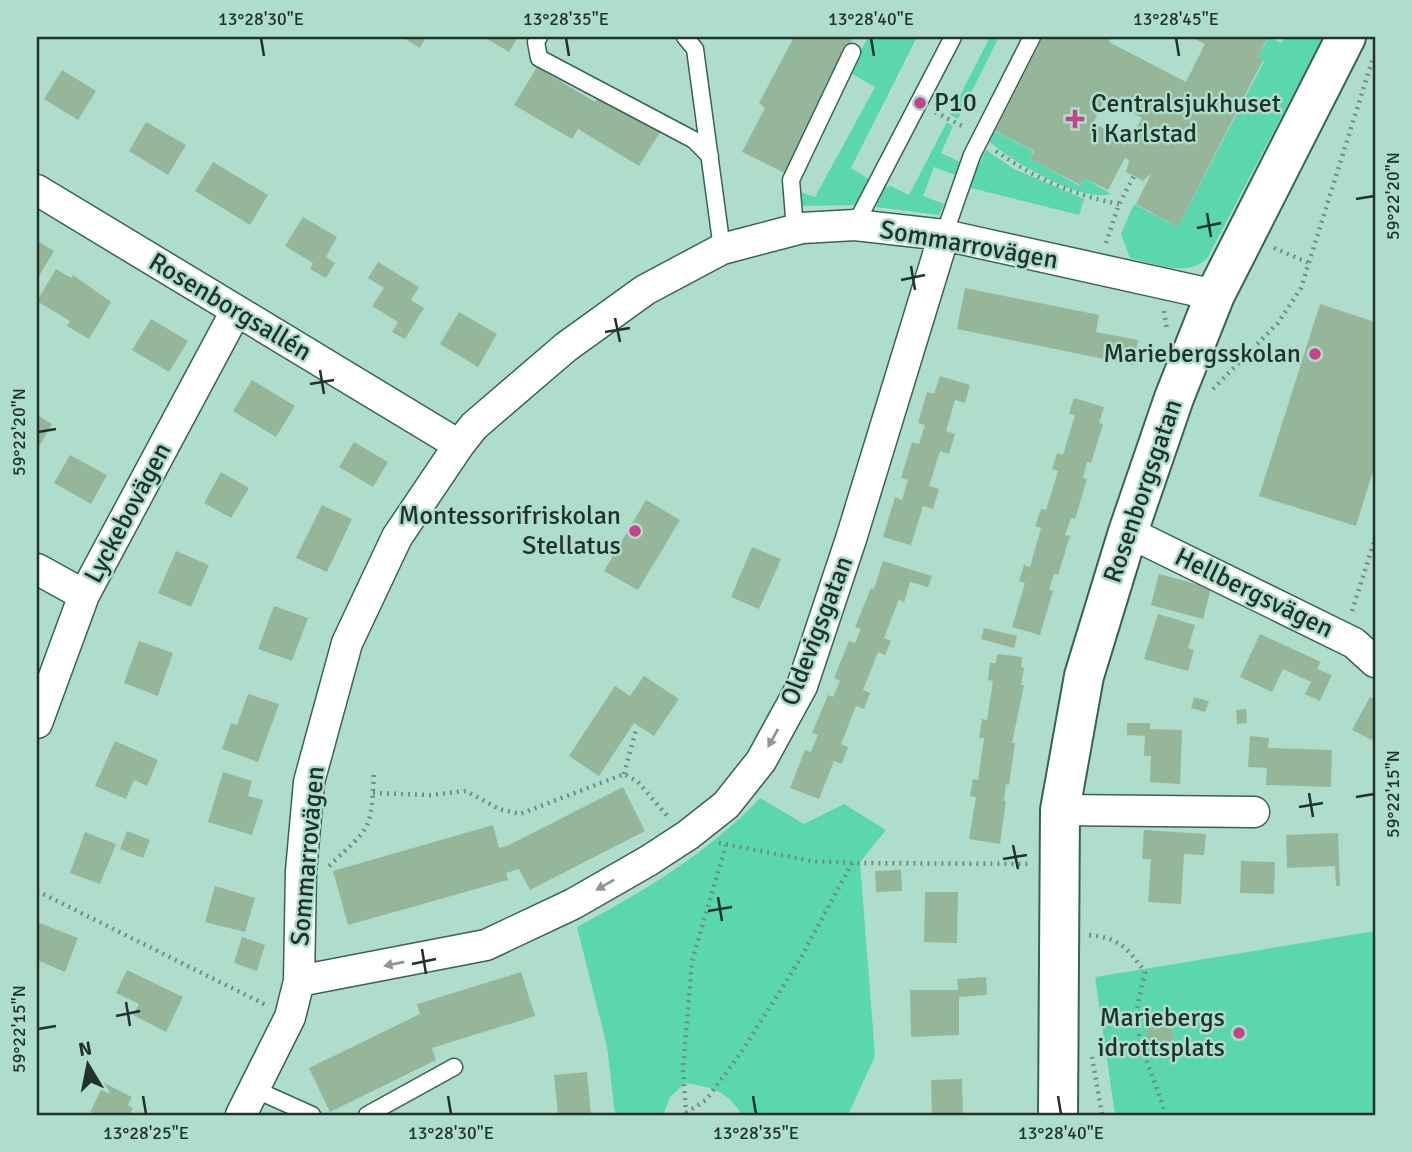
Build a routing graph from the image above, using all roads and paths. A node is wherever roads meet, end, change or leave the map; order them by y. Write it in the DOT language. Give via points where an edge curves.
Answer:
graph roads {
  1 [pos="539,37"];
  2 [pos="685,37"];
  3 [pos="953,37"];
  4 [pos="1032,37"];
  5 [pos="1346,37"];
  6 [pos="1375,51"];
  7 [pos="852,52"];
  8 [pos="918,104"];
  9 [pos="979,141"];
  10 [pos="710,156"];
  11 [pos="1134,176"];
  12 [pos="37,190"];
  13 [pos="1119,204"];
  14 [pos="855,225"];
  15 [pos="795,229"];
  16 [pos="944,235"];
  17 [pos="1245,235"];
  18 [pos="722,248"];
  19 [pos="1309,264"];
  20 [pos="1097,269"];
  21 [pos="1215,295"];
  22 [pos="1162,300"];
  23 [pos="236,311"];
  24 [pos="1190,358"];
  25 [pos="1212,390"];
  26 [pos="459,445"];
  27 [pos="1128,532"];
  28 [pos="1375,539"];
  29 [pos="37,569"];
  30 [pos="84,595"];
  31 [pos="1343,637"];
  32 [pos="1375,662"];
  33 [pos="37,723"];
  34 [pos="636,730"];
  35 [pos="374,772"];
  36 [pos="624,774"];
  37 [pos="373,793"];
  38 [pos="726,805"];
  39 [pos="1060,810"];
  40 [pos="1254,812"];
  41 [pos="688,835"];
  42 [pos="726,845"];
  43 [pos="852,863"];
  44 [pos="1059,864"];
  45 [pos="301,871"];
  46 [pos="37,891"];
  47 [pos="1083,934"];
  48 [pos="299,981"];
  49 [pos="290,1017"];
  50 [pos="1091,1051"];
  51 [pos="454,1067"];
  52 [pos="248,1102"];
  53 [pos="686,1114"];
  54 [pos="312,1115"];
  55 [pos="367,1115"];
  56 [pos="1058,1115"];
  57 [pos="1102,1115"];
  58 [pos="1165,1115"];
  1 -- 10 [label="lane" via="539,58 694,140"];
  2 -- 10 [label="lane" via="695,50"];
  3 -- 8 [label="lane"];
  4 -- 9 [label="lane"];
  5 -- 17 [label="street, Rosenborgsgatan"];
  6 -- 19 [label="path"];
  7 -- 15 [label="lane" via="791,180"];
  8 -- 9 [label="path" via="960,124"];
  8 -- 14 [label="lane"];
  9 -- 13 [label="path" via="1053,184 1087,198"];
  9 -- 16 [label="lane"];
  10 -- 18 [label="lane"];
  11 -- 13 [label="path"];
  12 -- 23 [label="street, Rosenborgsallén"];
  13 -- 20 [label="path"];
  14 -- 15 [label="street, Sommarrovägen"];
  14 -- 16 [label="street, Sommarrovägen"];
  15 -- 18 [label="street, Sommarrovägen"];
  16 -- 20 [label="street, Sommarrovägen"];
  16 -- 38 [label="street, Oldevigsgatan, one-way" via="802,686 761,761"];
  17 -- 19 [label="path"];
  17 -- 21 [label="street, Rosenborgsgatan"];
  18 -- 26 [label="street, Sommarrovägen" via="645,290 566,348 474,426"];
  19 -- 25 [label="path" via="1301,288 1278,323"];
  20 -- 21 [label="street, Sommarrovägen"];
  21 -- 24 [label="street, Rosenborgsgatan"];
  22 -- 24 [label="path" via="1171,351"];
  23 -- 26 [label="street, Rosenborgsallén"];
  23 -- 30 [label="street, Lyckebovägen"];
  24 -- 27 [label="street, Rosenborgsgatan"];
  26 -- 45 [label="street, Sommarrovägen" via="397,537 347,643 309,782"];
  27 -- 31 [label="street, Hellbergsvägen"];
  27 -- 39 [label="street, Rosenborgsgatan" via="1084,676"];
  28 -- 31 [label="path"];
  29 -- 30 [label="street"];
  30 -- 33 [label="street, Lyckebovägen"];
  31 -- 32 [label="street, Hellbergsvägen"];
  34 -- 36 [label="path"];
  35 -- 37 [label="path"];
  36 -- 37 [label="path" via="520,814 466,792"];
  36 -- 41 [label="path" via="638,782"];
  37 -- 45 [label="path" via="372,818 366,830 326,869"];
  38 -- 41 [label="street, Oldevigsgatan"];
  38 -- 42 [label="path"];
  39 -- 40 [label="street"];
  39 -- 44 [label="street, Rosenborgsgatan"];
  41 -- 42 [label="path"];
  41 -- 48 [label="street, Oldevigsgatan, one-way" via="573,904 486,945"];
  42 -- 43 [label="path" via="812,861"];
  42 -- 53 [label="path" via="692,961 683,1069"];
  43 -- 44 [label="path"];
  43 -- 53 [label="path" via="799,961 742,1051 706,1100"];
  44 -- 56 [label="street, Rosenborgsgatan"];
  45 -- 48 [label="street, Sommarrovägen"];
  46 -- 49 [label="path"];
  47 -- 58 [label="path" via="1124,944 1145,972 1137,1020"];
  48 -- 49 [label="street, Sommarrovägen"];
  49 -- 52 [label="street, Sommarrovägen"];
  50 -- 57 [label="path"];
  51 -- 55 [label="lane"];
  52 -- 54 [label="lane"];
}
